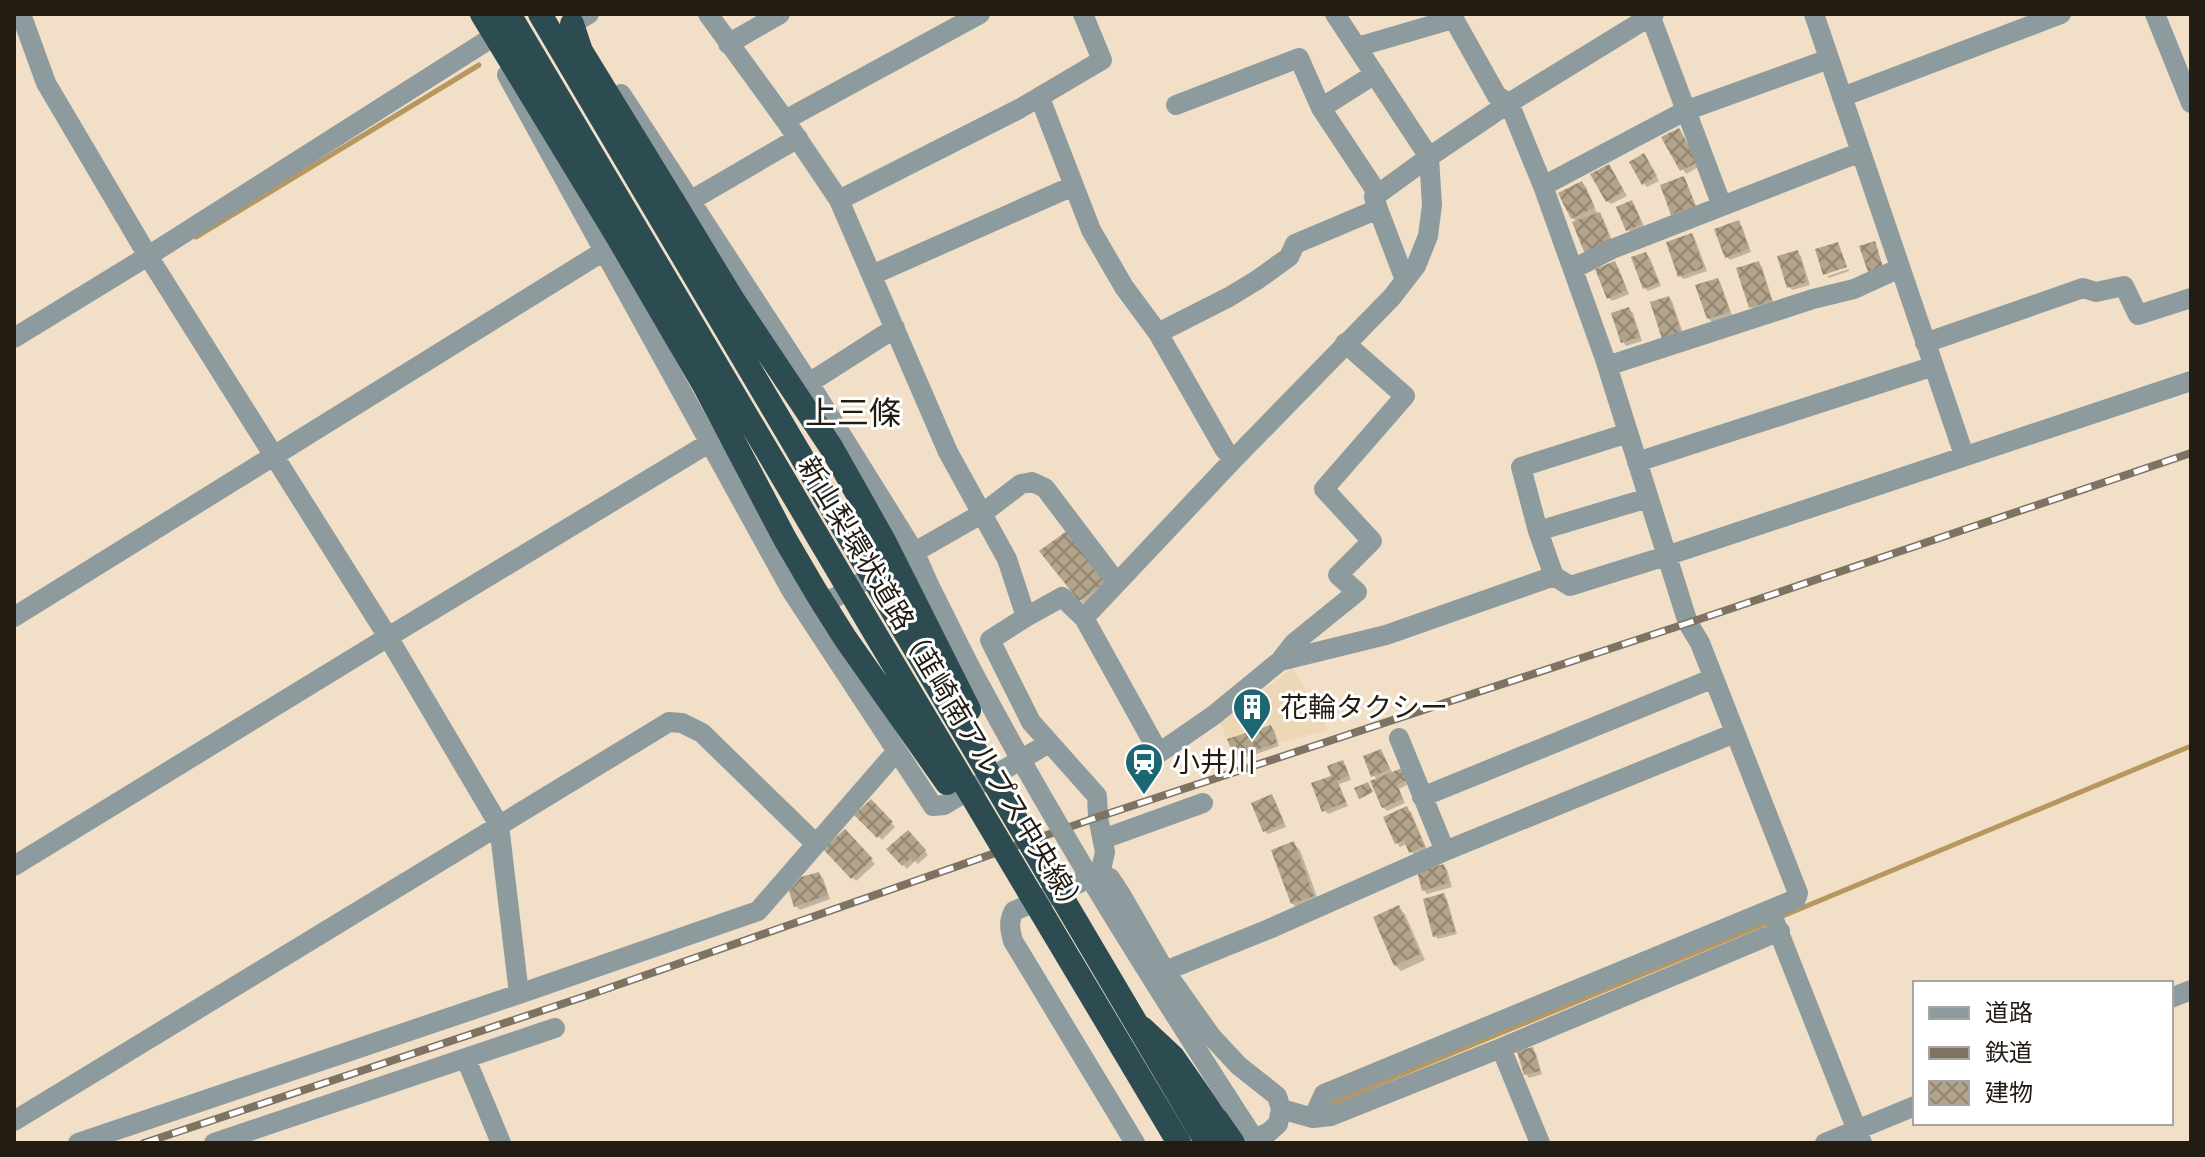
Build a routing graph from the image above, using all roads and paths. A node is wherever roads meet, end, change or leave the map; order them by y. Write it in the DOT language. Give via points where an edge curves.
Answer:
graph roads {
  1 [pos="21,14"];
  2 [pos="540,14"];
  3 [pos="708,14"];
  4 [pos="780,14"];
  5 [pos="980,14"];
  6 [pos="1083,14"];
  7 [pos="1335,14"];
  8 [pos="1814,14"];
  9 [pos="2061,14"];
  10 [pos="2155,14"];
  11 [pos="1652,15"];
  12 [pos="1452,16"];
  13 [pos="575,17"];
  14 [pos="489,22"];
  15 [pos="728,44"];
  16 [pos="1357,47"];
  17 [pos="1829,59"];
  18 [pos="1375,74"];
  19 [pos="2185,74"];
  20 [pos="1842,97"];
  21 [pos="1040,98"];
  22 [pos="1509,103"];
  23 [pos="2191,103"];
  24 [pos="1176,105"];
  25 [pos="1321,108"];
  26 [pos="1685,111"];
  27 [pos="785,120"];
  28 [pos="798,138"];
  29 [pos="1861,152"];
  30 [pos="1429,157"];
  31 [pos="1073,186"];
  32 [pos="1543,186"];
  33 [pos="839,200"];
  34 [pos="681,201"];
  35 [pos="1378,202"];
  36 [pos="1722,206"];
  37 [pos="610,243"];
  38 [pos="152,262"];
  39 [pos="1900,268"];
  40 [pos="1573,269"];
  41 [pos="872,275"];
  42 [pos="1405,280"];
  43 [pos="2191,298"];
  44 [pos="895,328"];
  45 [pos="1158,333"];
  46 [pos="14,338"];
  47 [pos="1345,343"];
  48 [pos="1925,343"];
  49 [pos="1607,366"];
  50 [pos="1934,366"];
  51 [pos="2191,381"];
  52 [pos="809,383"];
  53 [pos="1628,433"];
  54 [pos="709,443"];
  55 [pos="1964,455"];
  56 [pos="275,456"];
  57 [pos="1234,459"];
  58 [pos="1637,462"];
  59 [pos="1648,498"];
  60 [pos="983,513"];
  61 [pos="1538,531"];
  62 [pos="915,553"];
  63 [pos="1666,556"];
  64 [pos="1554,576"];
  65 [pos="1117,583"];
  66 [pos="806,614"];
  67 [pos="14,617"];
  68 [pos="1026,617"];
  69 [pos="1084,618"];
  70 [pos="388,637"];
  71 [pos="1280,661"];
  72 [pos="1714,678"];
  73 [pos="1735,733"];
  74 [pos="1399,738"];
  75 [pos="1049,743"];
  76 [pos="896,752"];
  77 [pos="1422,797"];
  78 [pos="1203,803"];
  79 [pos="499,825"];
  80 [pos="1103,839"];
  81 [pos="816,844"];
  82 [pos="1445,851"];
  83 [pos="14,866"];
  84 [pos="1100,874"];
  85 [pos="1769,910"];
  86 [pos="1780,931"];
  87 [pos="1087,938"];
  88 [pos="1064,948"];
  89 [pos="1165,971"];
  90 [pos="519,994"];
  91 [pos="1137,1023"];
  92 [pos="555,1028"];
  93 [pos="1501,1048"];
  94 [pos="466,1059"];
  95 [pos="1136,1070"];
  96 [pos="1913,1107"];
  97 [pos="1281,1109"];
  98 [pos="1313,1118"];
  99 [pos="14,1121"];
  100 [pos="1859,1136"];
  101 [pos="1248,1142"];
  102 [pos="78,1143"];
  103 [pos="214,1143"];
  104 [pos="501,1143"];
  105 [pos="1135,1143"];
  106 [pos="1164,1143"];
  107 [pos="1179,1143"];
  108 [pos="1207,1143"];
  109 [pos="1540,1143"];
  110 [pos="1825,1143"];
  1 -- 38 [label="street" via="46,83"];
  2 -- 87 [label="highway, 新山梨環状道路（韮崎南アルプス中央線）, bridge"];
  3 -- 15 [label="street"];
  4 -- 15 [label="street"];
  5 -- 27 [label="street"];
  6 -- 21 [label="street" via="1102,60"];
  7 -- 16 [label="street"];
  8 -- 17 [label="street"];
  9 -- 20 [label="street"];
  10 -- 19 [label="street"];
  11 -- 22 [label="street"];
  11 -- 26 [label="street"];
  12 -- 16 [label="street"];
  12 -- 22 [label="street" via="1497,96"];
  13 -- 34 [label="highway" via="581,51"];
  14 -- 37 [label="highway" via="513,75"];
  14 -- 38 [label="street"];
  14 -- 88 [label="highway, 新山梨環状道路（韮崎南アルプス中央線）, bridge" via="876,635"];
  15 -- 27 [label="street"];
  16 -- 18 [label="street"];
  17 -- 20 [label="street"];
  17 -- 26 [label="street"];
  18 -- 25 [label="street"];
  18 -- 30 [label="street"];
  19 -- 23 [label="street"];
  20 -- 29 [label="street"];
  21 -- 31 [label="street"];
  21 -- 33 [label="street"];
  22 -- 30 [label="street"];
  22 -- 32 [label="street"];
  24 -- 25 [label="street" via="1299,58"];
  25 -- 35 [label="street"];
  26 -- 32 [label="street"];
  26 -- 36 [label="street"];
  27 -- 28 [label="street"];
  28 -- 33 [label="street"];
  28 -- 34 [label="street"];
  29 -- 36 [label="street"];
  29 -- 39 [label="street"];
  30 -- 35 [label="street"];
  30 -- 42 [label="street" via="1428,236"];
  31 -- 41 [label="street"];
  31 -- 45 [label="street" via="1091,230"];
  32 -- 40 [label="street"];
  33 -- 41 [label="street"];
  34 -- 52 [label="street"];
  34 -- 87 [label="highway, bridge" via="733,300 831,447 884,541"];
  35 -- 42 [label="street"];
  35 -- 45 [label="street" via="1295,244 1289,257 1257,280"];
  36 -- 40 [label="street"];
  37 -- 54 [label="street"];
  37 -- 56 [label="street"];
  37 -- 88 [label="highway, bridge" via="704,385 778,526 845,638"];
  38 -- 46 [label="street"];
  38 -- 56 [label="street"];
  39 -- 48 [label="street"];
  39 -- 49 [label="street" via="1854,289"];
  40 -- 49 [label="street"];
  41 -- 44 [label="street"];
  42 -- 47 [label="street"];
  43 -- 48 [label="street" via="2138,315 2124,286 2096,292 2083,288"];
  44 -- 52 [label="street"];
  44 -- 60 [label="street" via="948,452"];
  45 -- 57 [label="street"];
  47 -- 57 [label="street"];
  47 -- 71 [label="street" via="1405,396 1324,489 1372,541 1338,575 1357,592 1294,643"];
  48 -- 50 [label="street"];
  49 -- 53 [label="street"];
  50 -- 55 [label="street"];
  50 -- 58 [label="street"];
  51 -- 55 [label="street"];
  52 -- 62 [label="street"];
  53 -- 58 [label="street"];
  53 -- 61 [label="street" via="1521,467"];
  54 -- 66 [label="street"];
  54 -- 70 [label="street"];
  55 -- 63 [label="street"];
  56 -- 67 [label="street"];
  56 -- 70 [label="street"];
  57 -- 65 [label="street"];
  58 -- 59 [label="street"];
  59 -- 61 [label="street"];
  59 -- 63 [label="street"];
  60 -- 62 [label="street"];
  60 -- 65 [label="street" via="1021,484 1045,488"];
  60 -- 68 [label="street" via="1007,559"];
  61 -- 64 [label="street"];
  62 -- 66 [label="street"];
  62 -- 101 [label="street, bridge" via="981,688 1157,988 1231,1103"];
  63 -- 64 [label="street" via="1570,586"];
  63 -- 72 [label="street" via="1688,623"];
  64 -- 71 [label="street" via="1386,635"];
  65 -- 69 [label="street"];
  66 -- 76 [label="street"];
  68 -- 69 [label="street" via="1062,597"];
  68 -- 75 [label="street" via="990,640 1031,722"];
  69 -- 71 [label="street" via="1159,753"];
  70 -- 79 [label="street"];
  70 -- 83 [label="street"];
  72 -- 73 [label="street"];
  72 -- 77 [label="street"];
  73 -- 82 [label="street"];
  73 -- 85 [label="street" via="1798,893 1796,899"];
  74 -- 77 [label="street"];
  75 -- 76 [label="street" via="944,805 933,806"];
  75 -- 80 [label="street" via="1097,796"];
  76 -- 81 [label="street"];
  77 -- 82 [label="street"];
  78 -- 80 [label="street"];
  79 -- 81 [label="street" via="669,722 702,733"];
  79 -- 90 [label="street"];
  79 -- 99 [label="street"];
  80 -- 84 [label="street"];
  81 -- 90 [label="street" via="758,911"];
  82 -- 89 [label="street"];
  84 -- 89 [label="street" via="1110,878"];
  84 -- 105 [label="street" via="1014,911 1010,930"];
  85 -- 86 [label="street"];
  85 -- 98 [label="street" via="1324,1094"];
  86 -- 93 [label="street"];
  86 -- 100 [label="street"];
  87 -- 91 [label="highway, 新山梨環状道路（韮崎南アルプス中央線）, bridge"];
  88 -- 95 [label="highway, 新山梨環状道路（韮崎南アルプス中央線）, bridge"];
  89 -- 97 [label="street" via="1211,1036 1271,1090"];
  90 -- 102 [label="street"];
  91 -- 101 [label="highway"];
  91 -- 108 [label="highway, 新山梨環状道路（韮崎南アルプス中央線）, bridge"];
  92 -- 94 [label="street"];
  93 -- 98 [label="street" via="1331,1116"];
  93 -- 109 [label="street"];
  94 -- 103 [label="street"];
  94 -- 104 [label="street"];
  95 -- 106 [label="highway, bridge"];
  95 -- 107 [label="highway, 新山梨環状道路（韮崎南アルプス中央線）, bridge"];
  96 -- 100 [label="street"];
  97 -- 98 [label="street"];
  97 -- 101 [label="street" via="1275,1128"];
  100 -- 110 [label="street"];
}
